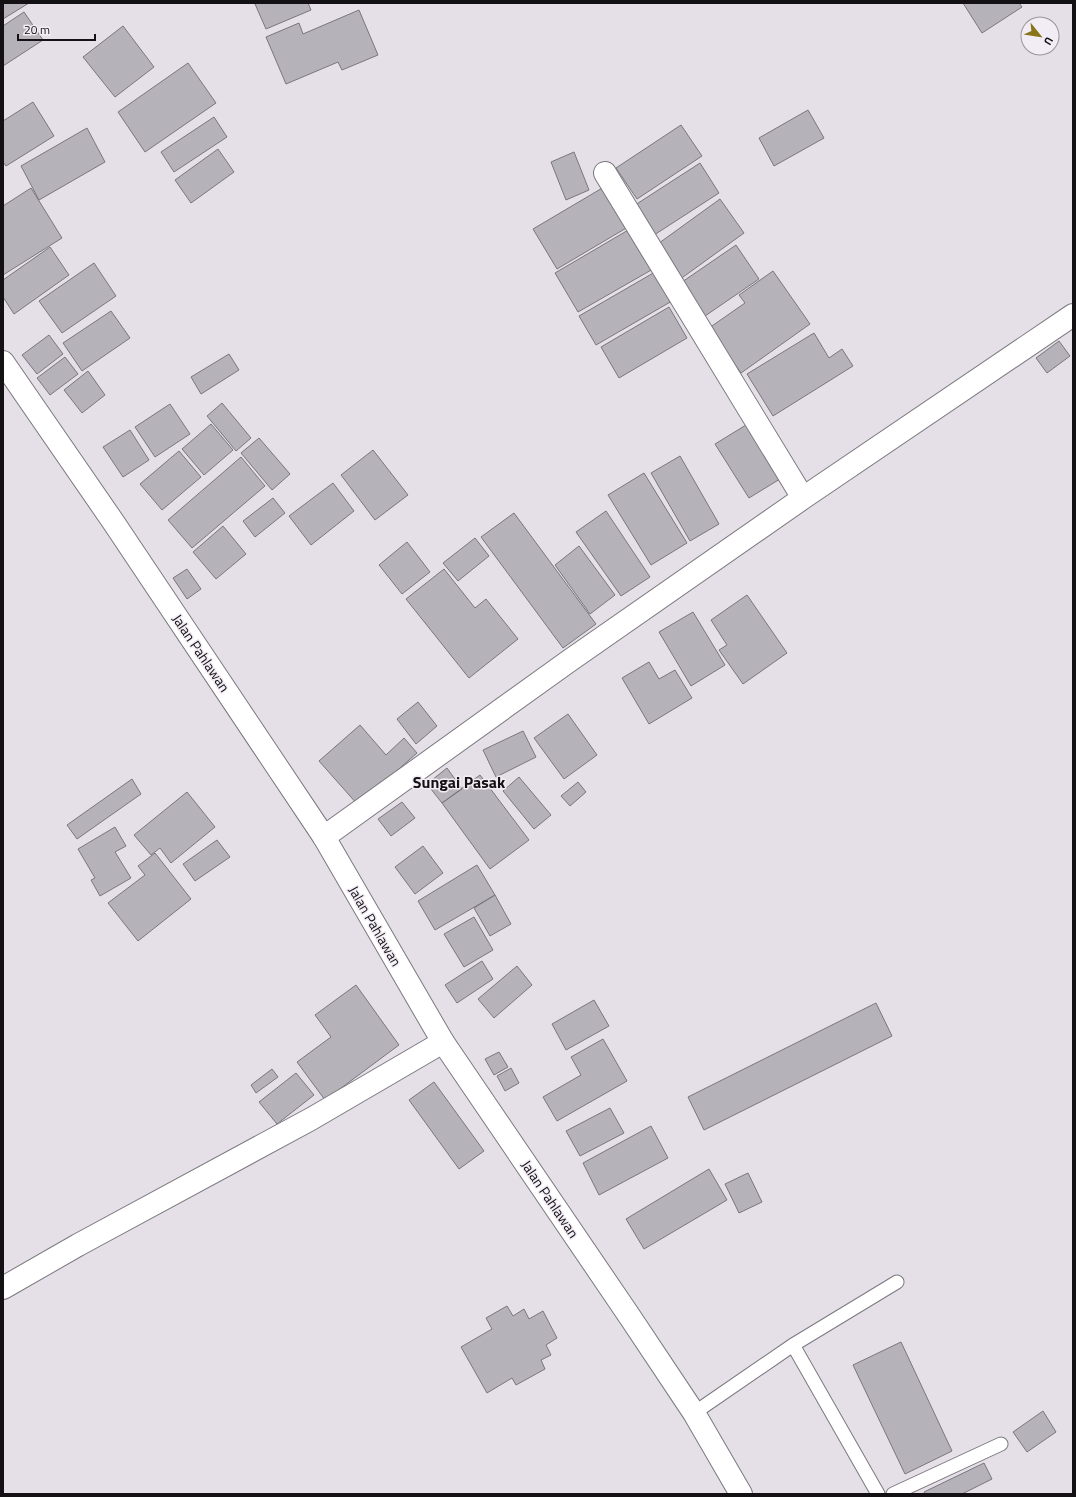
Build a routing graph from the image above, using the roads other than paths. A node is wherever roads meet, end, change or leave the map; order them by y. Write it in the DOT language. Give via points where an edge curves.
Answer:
graph roads {
  1 [pos="605,173"];
  2 [pos="1073,315"];
  3 [pos="3,362"];
  4 [pos="803,498"];
  5 [pos="324,837"];
  6 [pos="443,1042"];
  7 [pos="897,1282"];
  8 [pos="3,1288"];
  9 [pos="793,1346"];
  10 [pos="694,1413"];
  11 [pos="1001,1444"];
  12 [pos="741,1494"];
  13 [pos="878,1494"];
  14 [pos="893,1494"];
  1 -- 4 [label="street"];
  2 -- 4 [label="street"];
  3 -- 5 [label="street, Jalan Pahlawan"];
  4 -- 5 [label="street" via="569,661"];
  5 -- 6 [label="street, Jalan Pahlawan"];
  6 -- 8 [label="street" via="311,1119"];
  6 -- 10 [label="street, Jalan Pahlawan"];
  7 -- 9 [label="lane"];
  9 -- 10 [label="lane"];
  9 -- 13 [label="lane"];
  10 -- 12 [label="street, Jalan Pahlawan"];
  11 -- 14 [label="lane"];
}
